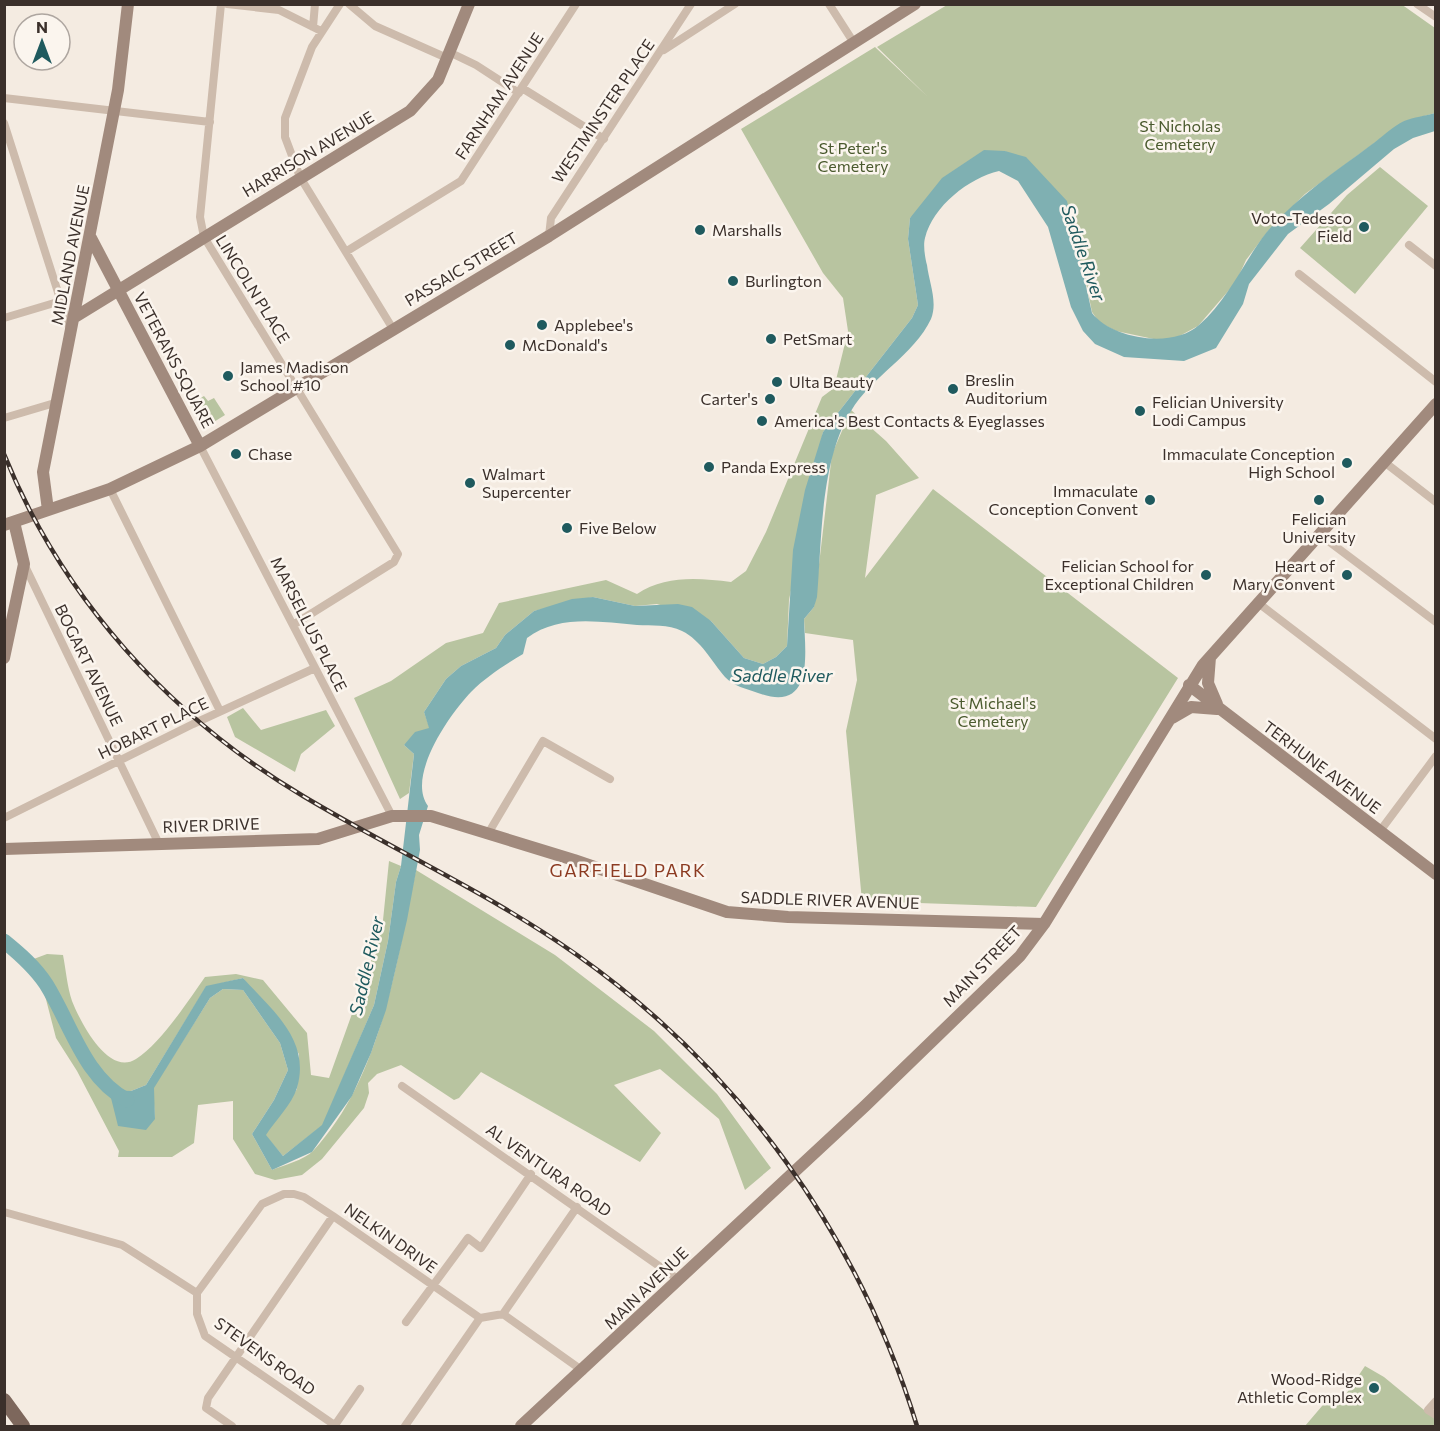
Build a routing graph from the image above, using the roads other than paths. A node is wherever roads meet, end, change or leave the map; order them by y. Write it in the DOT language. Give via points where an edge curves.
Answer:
graph roads {
  1 [pos="128,4"];
  2 [pos="221,4"];
  3 [pos="228,4"];
  4 [pos="315,4"];
  5 [pos="340,4"];
  6 [pos="349,4"];
  7 [pos="469,4"];
  8 [pos="576,4"];
  9 [pos="691,4"];
  10 [pos="735,4"];
  11 [pos="829,4"];
  12 [pos="915,4"];
  13 [pos="1417,4"];
  14 [pos="1436,17"];
  15 [pos="317,29"];
  16 [pos="854,43"];
  17 [pos="661,52"];
  18 [pos="448,55"];
  19 [pos="521,91"];
  20 [pos="4,98"];
  21 [pos="114,111"];
  22 [pos="210,122"];
  23 [pos="4,123"];
  24 [pos="604,139"];
  25 [pos="300,177"];
  26 [pos="549,236"];
  27 [pos="204,237"];
  28 [pos="91,238"];
  29 [pos="1409,245"];
  30 [pos="346,251"];
  31 [pos="1436,266"];
  32 [pos="1299,274"];
  33 [pos="118,290"];
  34 [pos="61,301"];
  35 [pos="75,317"];
  36 [pos="4,318"];
  37 [pos="393,329"];
  38 [pos="71,334"];
  39 [pos="1436,382"];
  40 [pos="297,388"];
  41 [pos="57,402"];
  42 [pos="1436,404"];
  43 [pos="4,418"];
  44 [pos="200,446"];
  45 [pos="1383,461"];
  46 [pos="110,489"];
  47 [pos="1436,502"];
  48 [pos="48,510"];
  49 [pos="9,523"];
  50 [pos="1319,534"];
  51 [pos="24,564"];
  52 [pos="1257,602"];
  53 [pos="1436,622"];
  54 [pos="293,625"];
  55 [pos="1210,655"];
  56 [pos="4,658"];
  57 [pos="315,668"];
  58 [pos="1189,685"];
  59 [pos="1221,710"];
  60 [pos="220,711"];
  61 [pos="1168,720"];
  62 [pos="1436,739"];
  63 [pos="1436,756"];
  64 [pos="119,762"];
  65 [pos="610,779"];
  66 [pos="395,815"];
  67 [pos="414,815"];
  68 [pos="4,818"];
  69 [pos="1380,831"];
  70 [pos="489,832"];
  71 [pos="159,843"];
  72 [pos="4,849"];
  73 [pos="1436,874"];
  74 [pos="1012,923"];
  75 [pos="1044,924"];
  76 [pos="1020,956"];
  77 [pos="402,1086"];
  78 [pos="791,1172"];
  79 [pos="531,1174"];
  80 [pos="577,1207"];
  81 [pos="4,1212"];
  82 [pos="333,1216"];
  83 [pos="679,1280"];
  84 [pos="432,1285"];
  85 [pos="197,1293"];
  86 [pos="503,1314"];
  87 [pos="480,1318"];
  88 [pos="406,1322"];
  89 [pos="235,1357"];
  90 [pos="583,1371"];
  91 [pos="360,1389"];
  92 [pos="4,1400"];
  93 [pos="1436,1401"];
  94 [pos="1432,1413"];
  95 [pos="23,1426"];
  96 [pos="232,1426"];
  97 [pos="335,1426"];
  98 [pos="405,1426"];
  99 [pos="521,1426"];
  1 -- 21 [label="street, MIDLAND AVENUE"];
  2 -- 22 [label="street, LINCOLN PLACE"];
  3 -- 15 [label="street" via="279,10"];
  4 -- 15 [label="street"];
  5 -- 15 [label="street"];
  6 -- 18 [label="street" via="375,26"];
  7 -- 18 [label="street, HARRISON AVENUE"];
  8 -- 19 [label="street, FARNHAM AVENUE"];
  9 -- 17 [label="street, WESTMINSTER PLACE"];
  10 -- 17 [label="street"];
  11 -- 16 [label="street"];
  12 -- 16 [label="street, PASSAIC STREET"];
  13 -- 14 [label="street"];
  15 -- 25 [label="street" via="285,118 285,137"];
  16 -- 26 [label="street, PASSAIC STREET"];
  17 -- 24 [label="street, WESTMINSTER PLACE"];
  18 -- 19 [label="street" via="476,65"];
  18 -- 25 [label="street, HARRISON AVENUE" via="431,90 411,111"];
  19 -- 24 [label="street"];
  19 -- 30 [label="street, FARNHAM AVENUE" via="461,181"];
  20 -- 21 [label="street"];
  21 -- 22 [label="street"];
  21 -- 28 [label="street, MIDLAND AVENUE"];
  22 -- 27 [label="street, LINCOLN PLACE" via="200,217"];
  23 -- 34 [label="street"];
  24 -- 26 [label="street, WESTMINSTER PLACE" via="551,218"];
  25 -- 27 [label="street, HARRISON AVENUE"];
  25 -- 30 [label="street"];
  26 -- 37 [label="street, PASSAIC STREET"];
  27 -- 33 [label="street, HARRISON AVENUE"];
  27 -- 40 [label="street, LINCOLN PLACE"];
  28 -- 33 [label="street, VETERANS SQUARE"];
  28 -- 35 [label="street, MIDLAND AVENUE"];
  29 -- 31 [label="street"];
  30 -- 37 [label="street"];
  32 -- 39 [label="street"];
  33 -- 35 [label="street, VETERANS SQUARE"];
  33 -- 44 [label="street, VETERANS SQUARE"];
  34 -- 36 [label="street"];
  34 -- 38 [label="street"];
  35 -- 38 [label="street, MIDLAND AVENUE"];
  37 -- 40 [label="street, PASSAIC STREET"];
  38 -- 41 [label="street, MIDLAND AVENUE"];
  40 -- 44 [label="street, PASSAIC STREET"];
  40 -- 54 [label="street, LINCOLN PLACE" via="399,557"];
  41 -- 43 [label="street"];
  41 -- 48 [label="street, MIDLAND AVENUE" via="43,472"];
  42 -- 45 [label="street, MAIN STREET"];
  44 -- 46 [label="street, PASSAIC STREET"];
  44 -- 54 [label="street, MARSELLUS PLACE"];
  45 -- 47 [label="street"];
  45 -- 50 [label="street, MAIN STREET"];
  46 -- 48 [label="street, PASSAIC STREET"];
  46 -- 60 [label="street"];
  48 -- 49 [label="street, PASSAIC STREET"];
  49 -- 51 [label="street"];
  50 -- 52 [label="street, MAIN STREET"];
  50 -- 53 [label="street"];
  51 -- 56 [label="street"];
  51 -- 64 [label="street, BOGART AVENUE"];
  52 -- 55 [label="street, MAIN STREET"];
  52 -- 62 [label="street"];
  54 -- 57 [label="street, MARSELLUS PLACE"];
  55 -- 58 [label="street, MAIN STREET"];
  55 -- 59 [label="street" via="1208,682"];
  57 -- 60 [label="street, HOBART PLACE"];
  57 -- 66 [label="street, MARSELLUS PLACE"];
  58 -- 59 [label="street, TERHUNE AVENUE"];
  58 -- 61 [label="street, MAIN STREET"];
  59 -- 61 [label="street" via="1191,707"];
  59 -- 69 [label="street, TERHUNE AVENUE"];
  60 -- 64 [label="street, HOBART PLACE"];
  61 -- 75 [label="street, MAIN STREET"];
  63 -- 69 [label="street"];
  64 -- 68 [label="street, HOBART PLACE"];
  64 -- 71 [label="street, BOGART AVENUE"];
  65 -- 70 [label="street" via="543,741"];
  66 -- 67 [label="street, RIVER DRIVE"];
  66 -- 71 [label="street, RIVER DRIVE" via="318,839"];
  67 -- 70 [label="street, SADDLE RIVER AVENUE" via="434,816"];
  69 -- 73 [label="street, TERHUNE AVENUE"];
  70 -- 74 [label="street, SADDLE RIVER AVENUE" via="727,912"];
  71 -- 72 [label="street, RIVER DRIVE"];
  74 -- 75 [label="street, SADDLE RIVER AVENUE"];
  74 -- 76 [label="street" via="1022,934"];
  75 -- 76 [label="street, MAIN STREET"];
  76 -- 78 [label="street, MAIN STREET"];
  77 -- 79 [label="street, AL VENTURA ROAD"];
  78 -- 83 [label="street, MAIN AVENUE"];
  79 -- 80 [label="street, AL VENTURA ROAD"];
  79 -- 84 [label="street" via="481,1248 468,1238"];
  80 -- 83 [label="street, AL VENTURA ROAD"];
  80 -- 86 [label="street"];
  81 -- 85 [label="street" via="122,1245"];
  82 -- 84 [label="street, NELKIN DRIVE"];
  82 -- 85 [label="street, NELKIN DRIVE" via="304,1197 273,1197 262,1204"];
  82 -- 89 [label="street"];
  83 -- 90 [label="street, MAIN AVENUE"];
  84 -- 87 [label="street, NELKIN DRIVE"];
  84 -- 88 [label="street"];
  85 -- 89 [label="street, STEVENS ROAD" via="196,1314 205,1336"];
  86 -- 87 [label="street"];
  86 -- 90 [label="street"];
  87 -- 98 [label="street"];
  89 -- 96 [label="street" via="206,1403 206,1408"];
  89 -- 97 [label="street, STEVENS ROAD"];
  90 -- 99 [label="street, MAIN AVENUE"];
  91 -- 97 [label="street"];
  92 -- 95 [label="main road"];
  93 -- 94 [label="street"];
}
